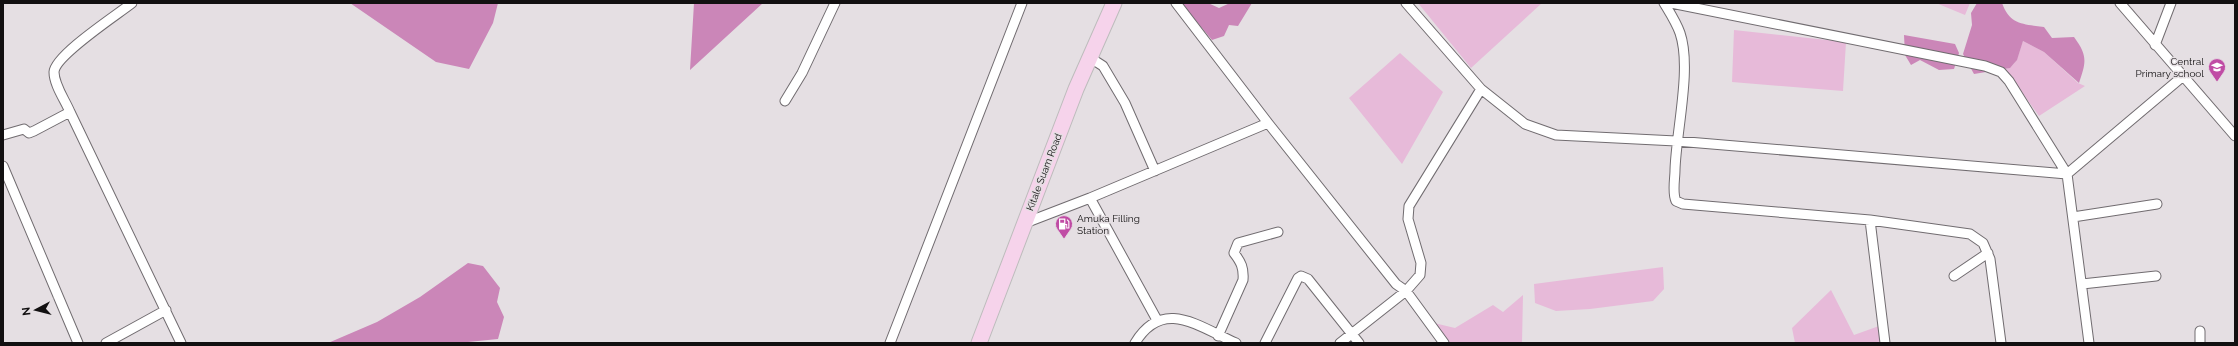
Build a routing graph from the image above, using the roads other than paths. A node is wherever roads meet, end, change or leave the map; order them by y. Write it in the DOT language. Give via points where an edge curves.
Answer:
graph roads {
  1 [pos="132,3"];
  2 [pos="835,3"];
  3 [pos="1022,3"];
  4 [pos="1114,3"];
  5 [pos="1176,3"];
  6 [pos="1406,3"];
  7 [pos="1664,3"];
  8 [pos="1671,3"];
  9 [pos="2120,3"];
  10 [pos="2171,3"];
  11 [pos="2155,45"];
  12 [pos="1089,57"];
  13 [pos="2182,77"];
  14 [pos="1481,89"];
  15 [pos="785,101"];
  16 [pos="70,112"];
  17 [pos="1268,123"];
  18 [pos="3,135"];
  19 [pos="2235,136"];
  20 [pos="1676,141"];
  21 [pos="3,166"];
  22 [pos="1155,171"];
  23 [pos="2067,174"];
  24 [pos="1090,198"];
  25 [pos="2157,204"];
  26 [pos="2073,217"];
  27 [pos="1870,220"];
  28 [pos="1024,223"];
  29 [pos="1278,232"];
  30 [pos="1988,253"];
  31 [pos="1954,276"];
  32 [pos="2156,276"];
  33 [pos="2082,284"];
  34 [pos="1406,291"];
  35 [pos="166,310"];
  36 [pos="1157,320"];
  37 [pos="2200,331"];
  38 [pos="1353,333"];
  39 [pos="1218,336"];
  40 [pos="78,343"];
  41 [pos="106,343"];
  42 [pos="181,343"];
  43 [pos="890,343"];
  44 [pos="979,343"];
  45 [pos="1135,343"];
  46 [pos="1236,343"];
  47 [pos="1265,343"];
  48 [pos="1340,343"];
  49 [pos="1359,343"];
  50 [pos="1444,343"];
  51 [pos="1885,343"];
  52 [pos="2001,343"];
  53 [pos="2090,343"];
  54 [pos="2200,343"];
  1 -- 16 [label="street" via="57,63 54,72"];
  2 -- 15 [label="street" via="802,73"];
  3 -- 43 [label="street"];
  4 -- 12 [label="highway, Kitale Suam Road"];
  5 -- 17 [label="street"];
  6 -- 14 [label="street"];
  7 -- 20 [label="street" via="1681,34 1684,60"];
  8 -- 23 [label="street" via="1984,66 2001,72"];
  9 -- 11 [label="street"];
  10 -- 11 [label="street"];
  11 -- 13 [label="street"];
  12 -- 22 [label="street" via="1103,66 1125,103"];
  12 -- 28 [label="highway, Kitale Suam Road"];
  13 -- 19 [label="street"];
  13 -- 23 [label="street"];
  14 -- 20 [label="street" via="1525,124 1556,135"];
  14 -- 34 [label="street" via="1409,206 1408,219 1421,263 1420,275"];
  16 -- 18 [label="street" via="29,133 24,129"];
  16 -- 35 [label="street"];
  17 -- 22 [label="street"];
  17 -- 34 [label="street" via="1396,284"];
  20 -- 23 [label="street"];
  20 -- 27 [label="street" via="1674,198 1679,203"];
  21 -- 40 [label="street"];
  22 -- 24 [label="street"];
  23 -- 26 [label="street"];
  24 -- 28 [label="street"];
  24 -- 36 [label="street"];
  25 -- 26 [label="street"];
  26 -- 33 [label="street"];
  27 -- 30 [label="street" via="1970,234 1983,243"];
  27 -- 51 [label="street"];
  28 -- 44 [label="highway, Kitale Suam Road"];
  29 -- 39 [label="street" via="1238,244 1234,253 1242,263 1243,280"];
  30 -- 31 [label="street"];
  30 -- 52 [label="street"];
  32 -- 33 [label="street"];
  33 -- 53 [label="street"];
  34 -- 38 [label="street"];
  34 -- 50 [label="street"];
  35 -- 41 [label="street"];
  35 -- 42 [label="street"];
  36 -- 39 [label="street" via="1176,317"];
  36 -- 45 [label="street"];
  37 -- 54 [label="street"];
  38 -- 47 [label="street" via="1308,279 1301,276"];
  38 -- 48 [label="street"];
  38 -- 49 [label="street"];
  39 -- 46 [label="street"];
}
